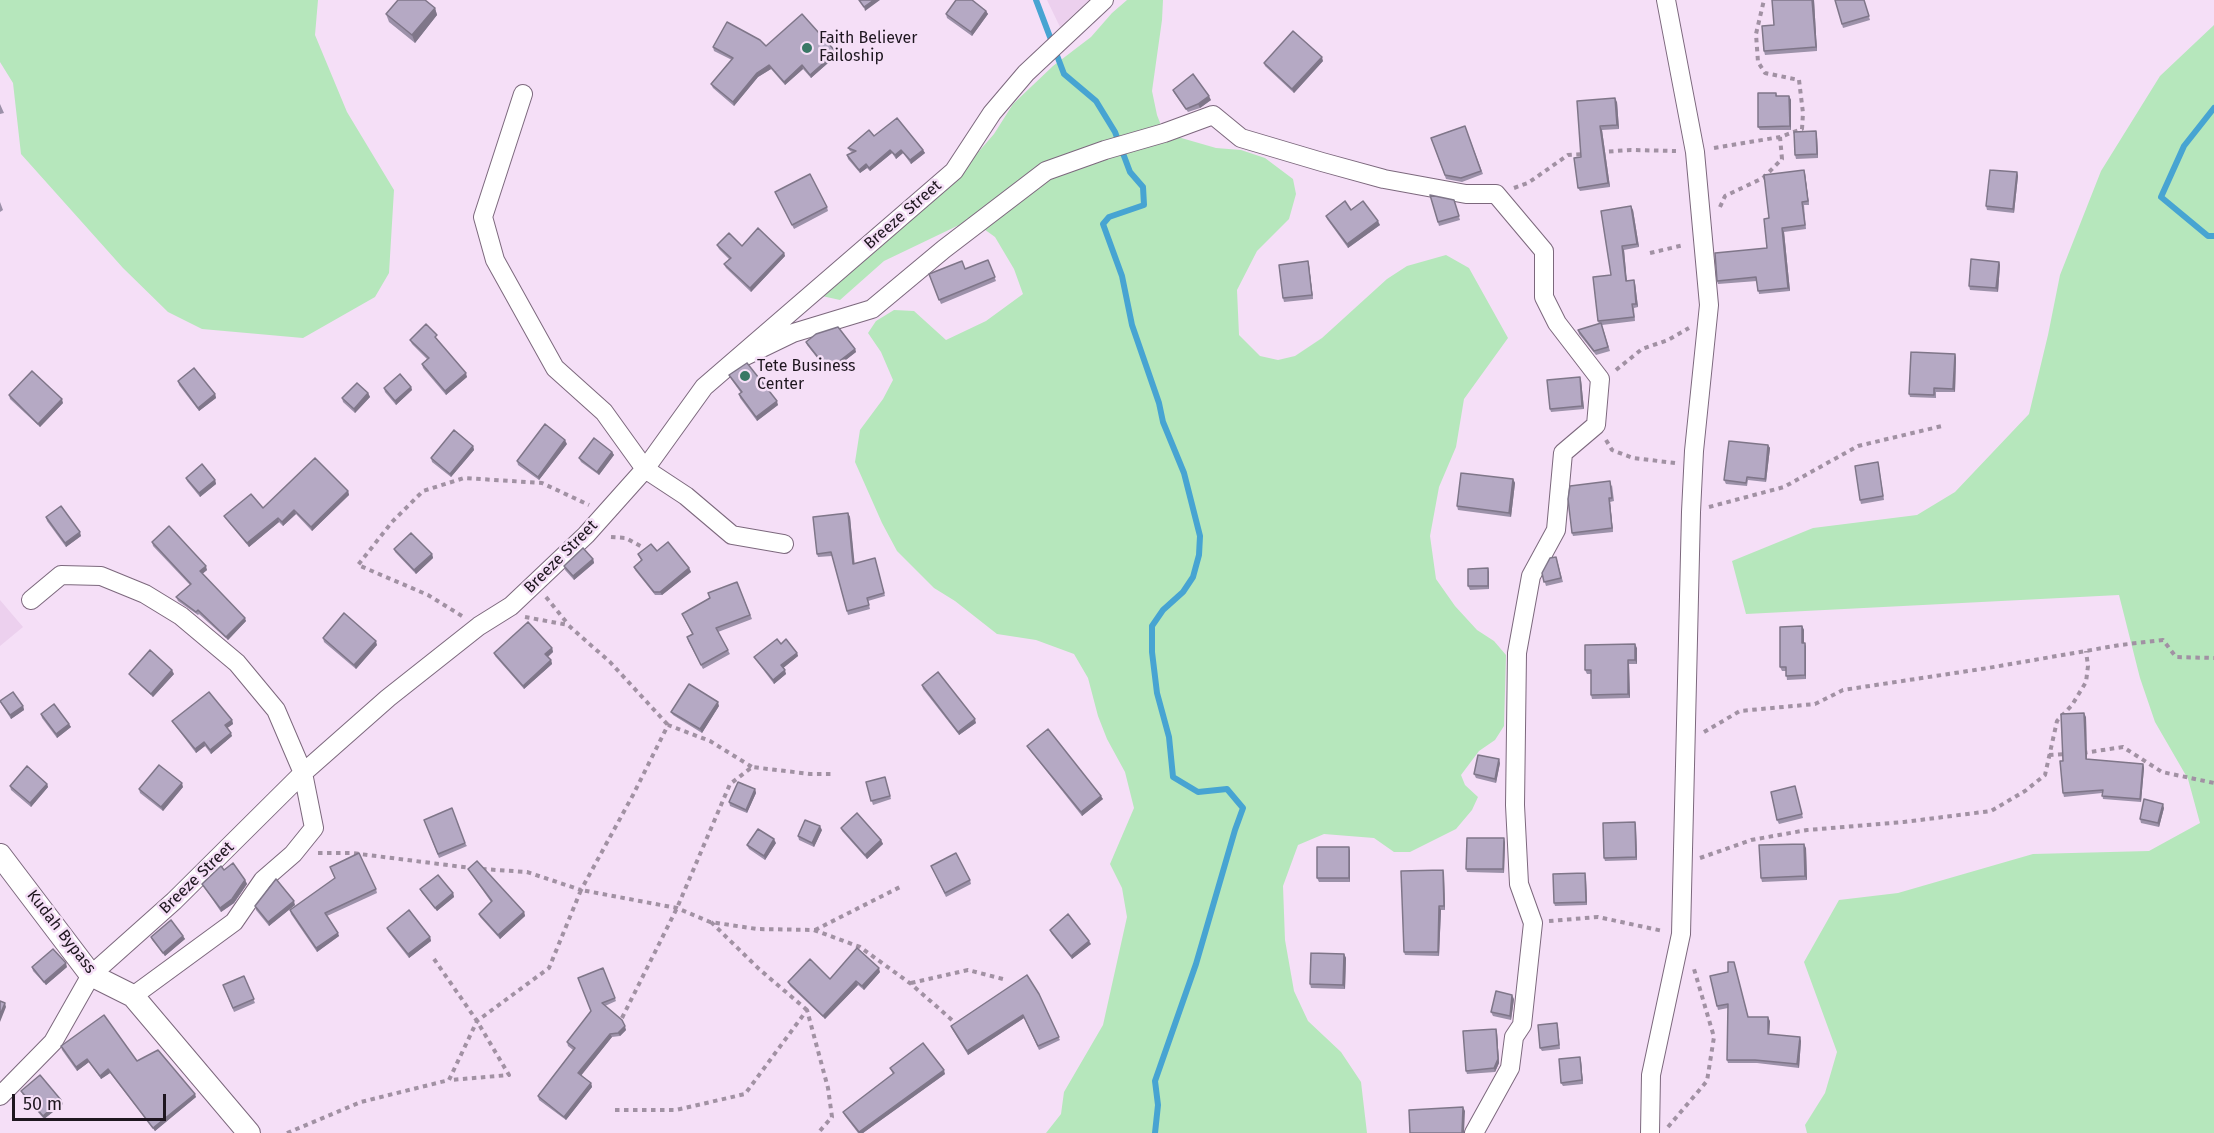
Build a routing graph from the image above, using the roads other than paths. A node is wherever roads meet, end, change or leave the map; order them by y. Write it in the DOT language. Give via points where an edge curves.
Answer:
graph roads {
  1 [pos="1104,0"];
  2 [pos="1666,0"];
  3 [pos="523,94"];
  4 [pos="733,362"];
  5 [pos="645,469"];
  6 [pos="784,544"];
  7 [pos="31,600"];
  8 [pos="303,773"];
  9 [pos="0,855"];
  10 [pos="91,975"];
  11 [pos="133,996"];
  12 [pos="0,1096"];
  13 [pos="249,1133"];
  14 [pos="1474,1133"];
  15 [pos="1650,1133"];
  1 -- 4 [label="street, Breeze Street" via="1026,73 992,113 954,171"];
  2 -- 15 [label="street" via="1695,152 1709,305 1693,466 1681,934 1651,1075"];
  3 -- 5 [label="street" via="483,217 495,260 555,368 604,412"];
  4 -- 5 [label="street, Breeze Street" via="704,387"];
  4 -- 14 [label="street" via="793,333 872,309 1046,171 1213,115 1241,138 1342,168 1466,194 1496,194 1544,251 1544,297 1557,323 1600,379 1596,425 1563,453 1556,530 1531,576 1517,653 1515,805 1519,884 1533,923 1522,1025 1514,1037 1510,1068"];
  5 -- 6 [label="street" via="686,496 732,535"];
  5 -- 8 [label="street, Breeze Street" via="586,535 511,606 479,626 388,698"];
  7 -- 8 [label="street" via="61,575 101,576 145,594 181,616 237,663 276,710"];
  8 -- 10 [label="street, Breeze Street" via="174,901"];
  8 -- 11 [label="street" via="314,828 293,854 263,880 234,922"];
  9 -- 10 [label="street, Kudah Bypass"];
  10 -- 11 [label="street, Kudah Bypass"];
  10 -- 12 [label="street, Breeze Street" via="53,1042"];
  11 -- 13 [label="street, Kudah Bypass"];
}
